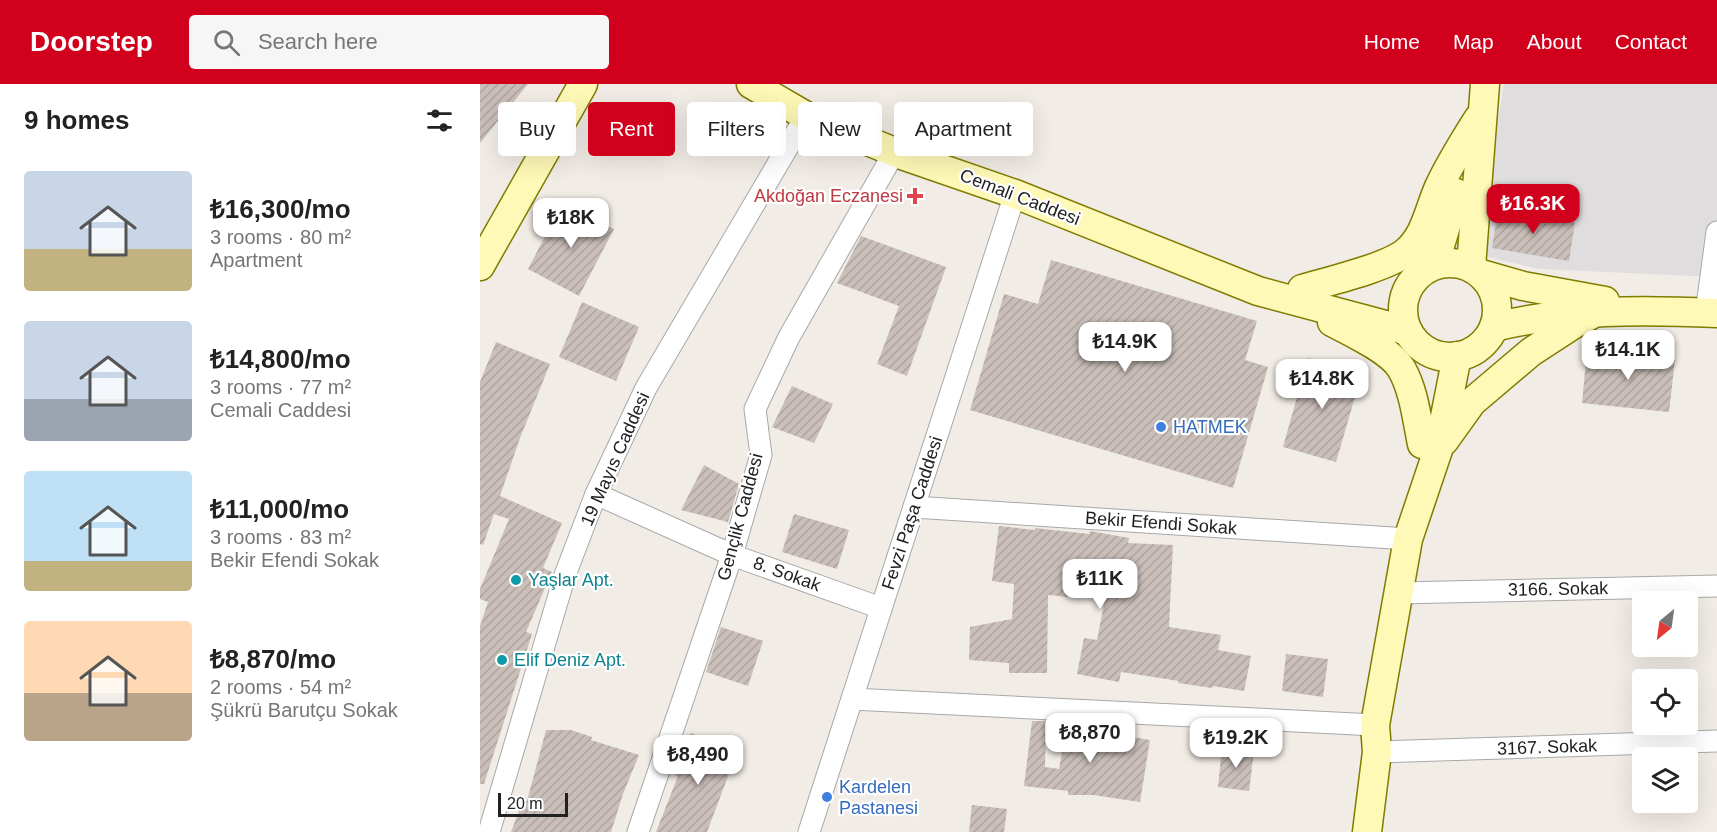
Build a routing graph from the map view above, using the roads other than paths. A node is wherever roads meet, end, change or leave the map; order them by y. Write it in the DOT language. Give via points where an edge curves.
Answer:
graph roads {
  1 [pos="583,84"];
  2 [pos="751,84"];
  3 [pos="1482,104"];
  4 [pos="798,111"];
  5 [pos="798,130"];
  6 [pos="894,153"];
  7 [pos="909,156"];
  8 [pos="1015,194"];
  9 [pos="1717,232"];
  10 [pos="480,266"];
  11 [pos="1476,271"];
  12 [pos="1424,272"];
  13 [pos="1296,295"];
  14 [pos="1670,311"];
  15 [pos="1597,312"];
  16 [pos="1711,313"];
  17 [pos="1494,327"];
  18 [pos="1418,341"];
  19 [pos="1457,356"];
  20 [pos="1430,446"];
  21 [pos="596,494"];
  22 [pos="914,507"];
  23 [pos="1408,539"];
  24 [pos="732,555"];
  25 [pos="1717,586"];
  26 [pos="1398,593"];
  27 [pos="881,608"];
  28 [pos="852,699"];
  29 [pos="1375,724"];
  30 [pos="1717,741"];
  31 [pos="1377,752"];
  32 [pos="489,832"];
  33 [pos="638,832"];
  34 [pos="809,832"];
  35 [pos="1367,832"];
  1 -- 10 [label="street"];
  2 -- 4 [label="street, Cemali Caddesi"];
  3 -- 11 [label="street"];
  3 -- 12 [label="street"];
  3 -- 13 [label="street" via="1438,188 1423,230 1406,252"];
  5 -- 21 [label="street, 19 Mayıs Caddesi" via="646,388"];
  6 -- 24 [label="street, Gençlik Caddesi" via="789,337 755,410 761,454"];
  7 -- 8 [label="street, Cemali Caddesi"];
  8 -- 13 [label="street, Cemali Caddesi" via="1258,291"];
  8 -- 22 [label="street, Fevzi Paşa Caddesi"];
  9 -- 16 [label="street"];
  11 -- 12 [label="street" via="1459,263"];
  11 -- 14 [label="street" via="1534,288"];
  11 -- 17 [label="street" via="1491,285 1496,299"];
  12 -- 13 [label="street, Cemali Caddesi"];
  12 -- 18 [label="street" via="1407,290 1404,303 1404,317"];
  13 -- 18 [label="street, Cemali Caddesi"];
  13 -- 20 [label="street" via="1401,367"];
  14 -- 15 [label="street"];
  14 -- 16 [label="street"];
  15 -- 17 [label="street" via="1555,315"];
  15 -- 20 [label="street" via="1531,352 1472,402"];
  17 -- 19 [label="street" via="1473,351"];
  18 -- 19 [label="street" via="1447,357"];
  18 -- 20 [label="street"];
  19 -- 20 [label="street"];
  20 -- 23 [label="street"];
  21 -- 24 [label="street, 8. Sokak"];
  21 -- 32 [label="street, 19 Mayıs Caddesi" via="566,575"];
  22 -- 23 [label="street, Bekir Efendi Sokak"];
  22 -- 27 [label="street, Fevzi Paşa Caddesi"];
  23 -- 26 [label="street"];
  24 -- 27 [label="street, 8. Sokak"];
  24 -- 33 [label="street, Gençlik Caddesi"];
  25 -- 26 [label="street, 3166. Sokak"];
  26 -- 29 [label="street"];
  27 -- 28 [label="street, Fevzi Paşa Caddesi"];
  28 -- 29 [label="street"];
  28 -- 34 [label="street, Fevzi Paşa Caddesi"];
  29 -- 31 [label="street"];
  30 -- 31 [label="street, 3167. Sokak"];
  31 -- 35 [label="street"];
}
